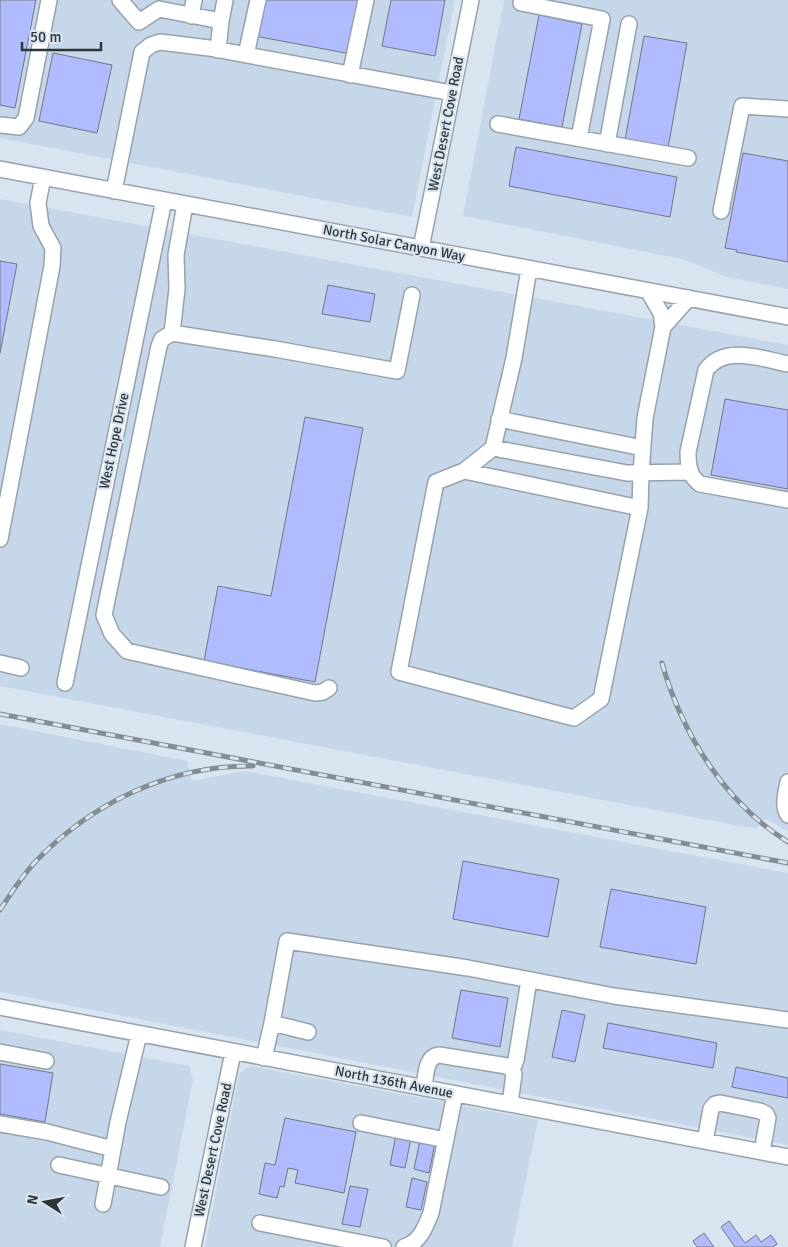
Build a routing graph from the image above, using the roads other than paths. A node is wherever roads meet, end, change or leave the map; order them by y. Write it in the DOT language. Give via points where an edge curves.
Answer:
graph roads {
  1 [pos="49,0"];
  2 [pos="120,0"];
  3 [pos="194,0"];
  4 [pos="225,0"];
  5 [pos="258,0"];
  6 [pos="366,0"];
  7 [pos="471,0"];
  8 [pos="521,3"];
  9 [pos="160,4"];
  10 [pos="191,16"];
  11 [pos="221,21"];
  12 [pos="139,22"];
  13 [pos="629,24"];
  14 [pos="151,45"];
  15 [pos="218,50"];
  16 [pos="246,55"];
  17 [pos="350,75"];
  18 [pos="452,93"];
  19 [pos="788,109"];
  20 [pos="498,124"];
  21 [pos="0,125"];
  22 [pos="579,138"];
  23 [pos="607,144"];
  24 [pos="688,158"];
  25 [pos="0,169"];
  26 [pos="43,178"];
  27 [pos="114,191"];
  28 [pos="164,200"];
  29 [pos="186,204"];
  30 [pos="721,211"];
  31 [pos="421,248"];
  32 [pos="529,269"];
  33 [pos="648,291"];
  34 [pos="412,295"];
  35 [pos="689,298"];
  36 [pos="788,317"];
  37 [pos="664,327"];
  38 [pos="172,333"];
  39 [pos="788,364"];
  40 [pos="499,419"];
  41 [pos="492,448"];
  42 [pos="643,448"];
  43 [pos="464,471"];
  44 [pos="690,472"];
  45 [pos="641,473"];
  46 [pos="788,500"];
  47 [pos="640,508"];
  48 [pos="0,539"];
  49 [pos="0,663"];
  50 [pos="21,668"];
  51 [pos="64,683"];
  52 [pos="329,688"];
  53 [pos="788,782"];
  54 [pos="788,815"];
  55 [pos="530,980"];
  56 [pos="0,1007"];
  57 [pos="788,1020"];
  58 [pos="272,1023"];
  59 [pos="308,1032"];
  60 [pos="139,1034"];
  61 [pos="0,1052"];
  62 [pos="233,1052"];
  63 [pos="264,1058"];
  64 [pos="46,1061"];
  65 [pos="512,1070"];
  66 [pos="424,1088"];
  67 [pos="455,1094"];
  68 [pos="510,1104"];
  69 [pos="361,1123"];
  70 [pos="0,1124"];
  71 [pos="446,1140"];
  72 [pos="705,1141"];
  73 [pos="113,1149"];
  74 [pos="762,1152"];
  75 [pos="788,1157"];
  76 [pos="59,1165"];
  77 [pos="108,1176"];
  78 [pos="161,1187"];
  79 [pos="103,1204"];
  80 [pos="260,1223"];
  81 [pos="193,1247"];
  82 [pos="383,1247"];
  83 [pos="404,1247"];
  1 -- 21 [label="street" via="26,118 19,127"];
  2 -- 12 [label="street"];
  3 -- 10 [label="street"];
  4 -- 11 [label="street"];
  5 -- 16 [label="street"];
  6 -- 17 [label="street"];
  7 -- 18 [label="street, West Desert Cove Road"];
  8 -- 22 [label="street" via="602,19"];
  9 -- 10 [label="street"];
  9 -- 12 [label="street"];
  10 -- 11 [label="street"];
  11 -- 15 [label="street"];
  12 -- 14 [label="street"];
  13 -- 23 [label="street"];
  14 -- 15 [label="street" via="160,42"];
  14 -- 27 [label="street" via="142,52"];
  15 -- 16 [label="street"];
  16 -- 17 [label="street"];
  17 -- 18 [label="street"];
  18 -- 31 [label="street, West Desert Cove Road"];
  19 -- 30 [label="street" via="742,106"];
  20 -- 22 [label="street"];
  22 -- 23 [label="street"];
  23 -- 24 [label="street"];
  25 -- 26 [label="street, North Solar Canyon Way"];
  26 -- 27 [label="street, North Solar Canyon Way"];
  26 -- 48 [label="street" via="38,203 41,226 53,248 52,266"];
  27 -- 28 [label="street, North Solar Canyon Way"];
  28 -- 29 [label="street, North Solar Canyon Way"];
  28 -- 51 [label="street, West Hope Drive"];
  29 -- 31 [label="street, North Solar Canyon Way"];
  29 -- 38 [label="street" via="176,255 177,289"];
  31 -- 32 [label="street, North Solar Canyon Way"];
  32 -- 33 [label="street, North Solar Canyon Way"];
  32 -- 40 [label="street" via="514,358"];
  33 -- 35 [label="street, North Solar Canyon Way"];
  33 -- 37 [label="street" via="661,313"];
  34 -- 38 [label="street" via="397,371"];
  35 -- 36 [label="street, North Solar Canyon Way"];
  35 -- 37 [label="street"];
  37 -- 42 [label="street" via="645,418"];
  38 -- 52 [label="street" via="162,339 159,346 104,615 107,624 127,651 315,693"];
  39 -- 44 [label="street" via="737,354 720,358 708,366 688,452"];
  40 -- 41 [label="street"];
  40 -- 42 [label="street"];
  41 -- 43 [label="street"];
  41 -- 45 [label="street"];
  42 -- 45 [label="street"];
  43 -- 47 [label="street"];
  43 -- 47 [label="street" via="436,482 399,672 574,718 601,699"];
  44 -- 45 [label="street"];
  44 -- 46 [label="street" via="700,484"];
  45 -- 47 [label="street"];
  49 -- 50 [label="street"];
  53 -- 54 [label="street" via="784,801"];
  55 -- 57 [label="street" via="614,996"];
  55 -- 58 [label="street" via="287,941"];
  55 -- 65 [label="street"];
  56 -- 60 [label="street, North 136th Avenue"];
  58 -- 59 [label="street"];
  58 -- 63 [label="street"];
  60 -- 62 [label="street, North 136th Avenue"];
  60 -- 73 [label="street"];
  61 -- 64 [label="street"];
  62 -- 63 [label="street, North 136th Avenue"];
  62 -- 81 [label="street, West Desert Cove Road"];
  63 -- 66 [label="street, North 136th Avenue"];
  65 -- 66 [label="street" via="507,1066 433,1056 429,1059"];
  65 -- 68 [label="street"];
  66 -- 67 [label="street, North 136th Avenue"];
  67 -- 68 [label="street, North 136th Avenue"];
  67 -- 71 [label="street"];
  68 -- 72 [label="street, North 136th Avenue"];
  69 -- 71 [label="street"];
  70 -- 73 [label="street"];
  71 -- 83 [label="street" via="426,1227 418,1240"];
  72 -- 74 [label="street, North 136th Avenue"];
  72 -- 74 [label="street" via="711,1108 715,1104 728,1104 766,1114"];
  73 -- 77 [label="street"];
  74 -- 75 [label="street, North 136th Avenue"];
  76 -- 77 [label="street"];
  77 -- 78 [label="street"];
  77 -- 79 [label="street"];
  80 -- 82 [label="street"];
}
